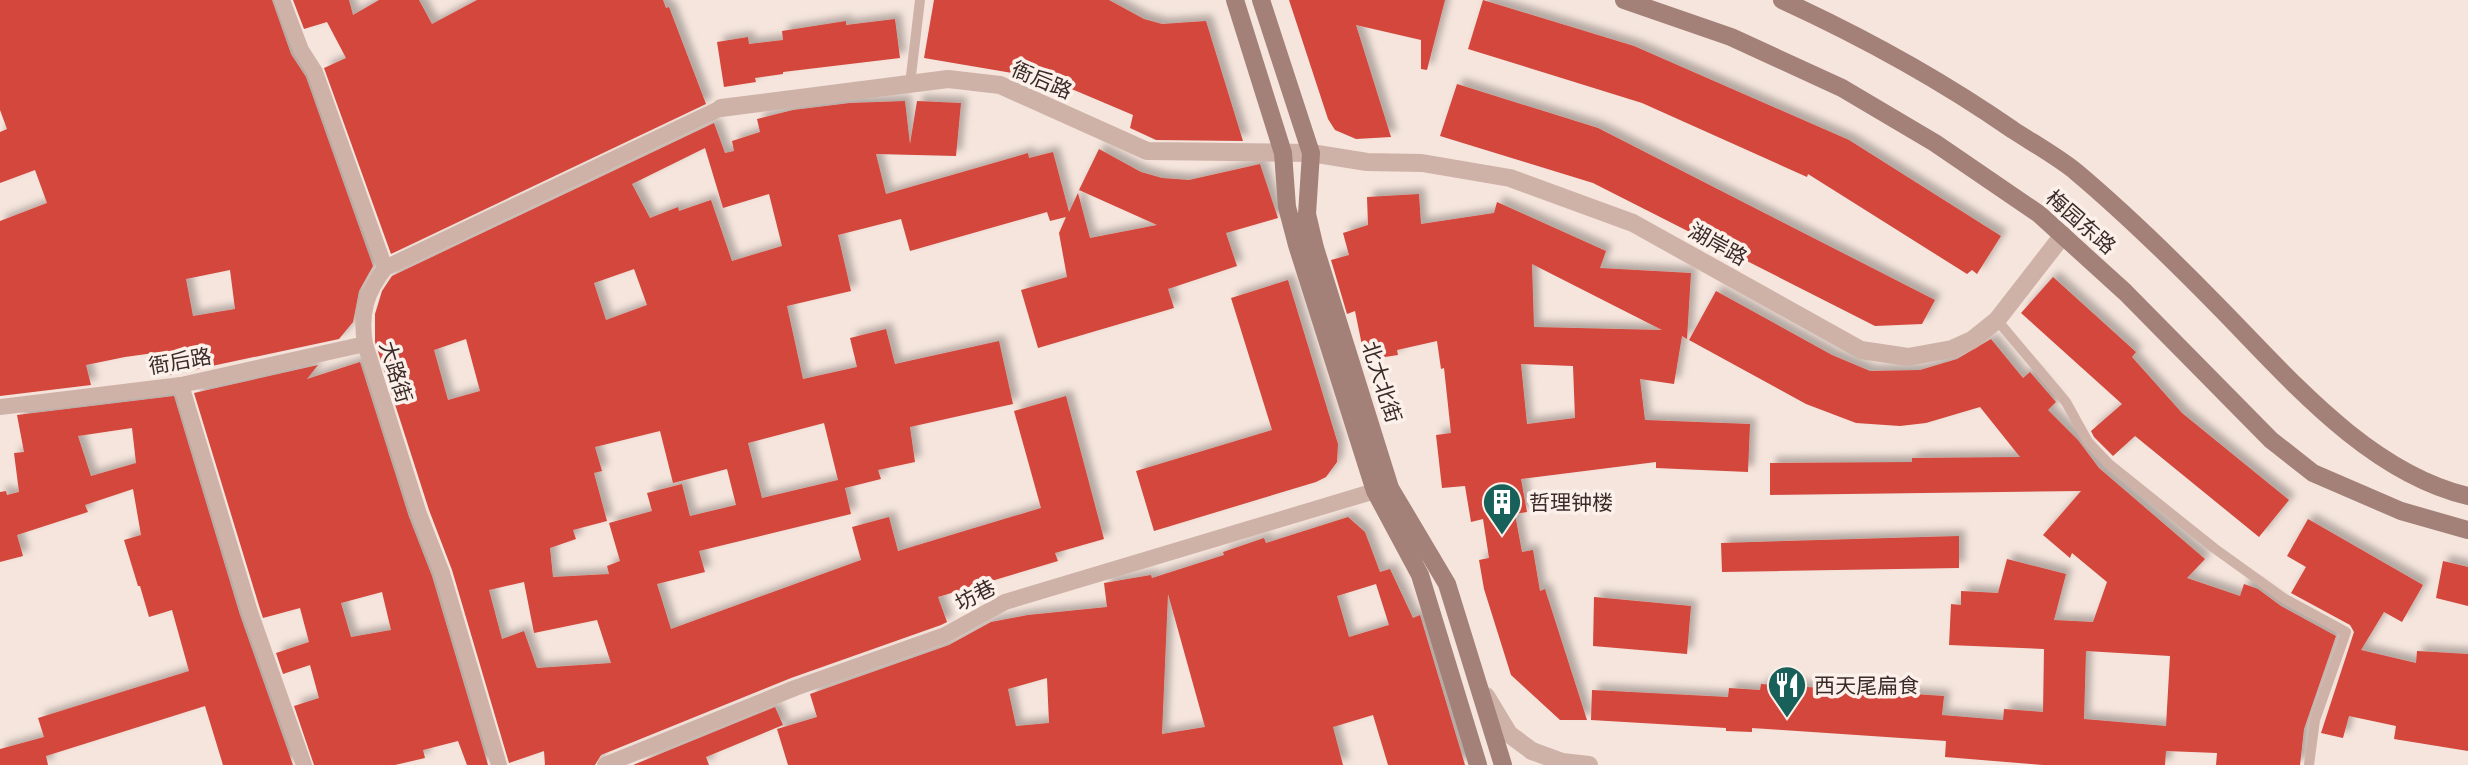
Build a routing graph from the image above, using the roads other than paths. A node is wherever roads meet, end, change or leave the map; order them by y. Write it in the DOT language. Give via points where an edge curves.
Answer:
graph roads {
  1 [pos="282,0"];
  2 [pos="920,0"];
  3 [pos="1235,0"];
  4 [pos="1261,0"];
  5 [pos="1624,0"];
  6 [pos="1782,0"];
  7 [pos="910,84"];
  8 [pos="721,108"];
  9 [pos="1297,153"];
  10 [pos="2063,235"];
  11 [pos="384,268"];
  12 [pos="1997,320"];
  13 [pos="365,344"];
  14 [pos="181,385"];
  15 [pos="0,407"];
  16 [pos="1375,491"];
  17 [pos="2468,496"];
  18 [pos="2468,530"];
  19 [pos="1475,676"];
  20 [pos="1570,764"];
  21 [pos="304,765"];
  22 [pos="499,765"];
  23 [pos="605,765"];
  24 [pos="1478,765"];
  25 [pos="1503,765"];
  26 [pos="1589,765"];
  27 [pos="2309,765"];
  1 -- 11 [label="street" via="314,72"];
  2 -- 7 [label="lane"];
  3 -- 9 [label="main road, 北大北街"];
  4 -- 9 [label="main road, 北大北街"];
  5 -- 10 [label="main road, 梅园东路" via="1731,37 1842,88 1935,143"];
  6 -- 17 [label="main road, 梅园东路" via="1868,39 2073,170 2163,251 2309,399 2405,471"];
  7 -- 8 [label="street, 衙后路"];
  7 -- 9 [label="street, 衙后路" via="948,79 1000,85 1147,151"];
  8 -- 11 [label="street"];
  9 -- 12 [label="street, 湖岸路" via="1422,163 1510,178 1633,223 1861,349 1908,358 1952,349"];
  9 -- 16 [label="main road, 北大北街" via="1287,207"];
  9 -- 19 [label="main road, 北大北街" via="1315,248 1390,488 1447,584"];
  10 -- 12 [label="street, 湖岸路"];
  10 -- 18 [label="main road, 梅园东路" via="2134,300 2271,440 2313,473 2401,511"];
  11 -- 13 [label="street, 大路街" via="365,297 361,322"];
  12 -- 27 [label="lane" via="2066,402 2088,442 2109,464 2275,592 2346,632 2315,720"];
  13 -- 14 [label="street, 衙后路"];
  13 -- 22 [label="street, 大路街" via="442,573"];
  14 -- 15 [label="street, 衙后路"];
  14 -- 21 [label="street" via="250,612"];
  16 -- 23 [label="street, 坊巷" via="1005,601 945,635 795,688"];
  16 -- 24 [label="main road, 北大北街" via="1420,575"];
  19 -- 20 [label="street" via="1509,734 1532,751"];
  19 -- 25 [label="main road, 北大北街"];
  20 -- 26 [label="street"];
}
